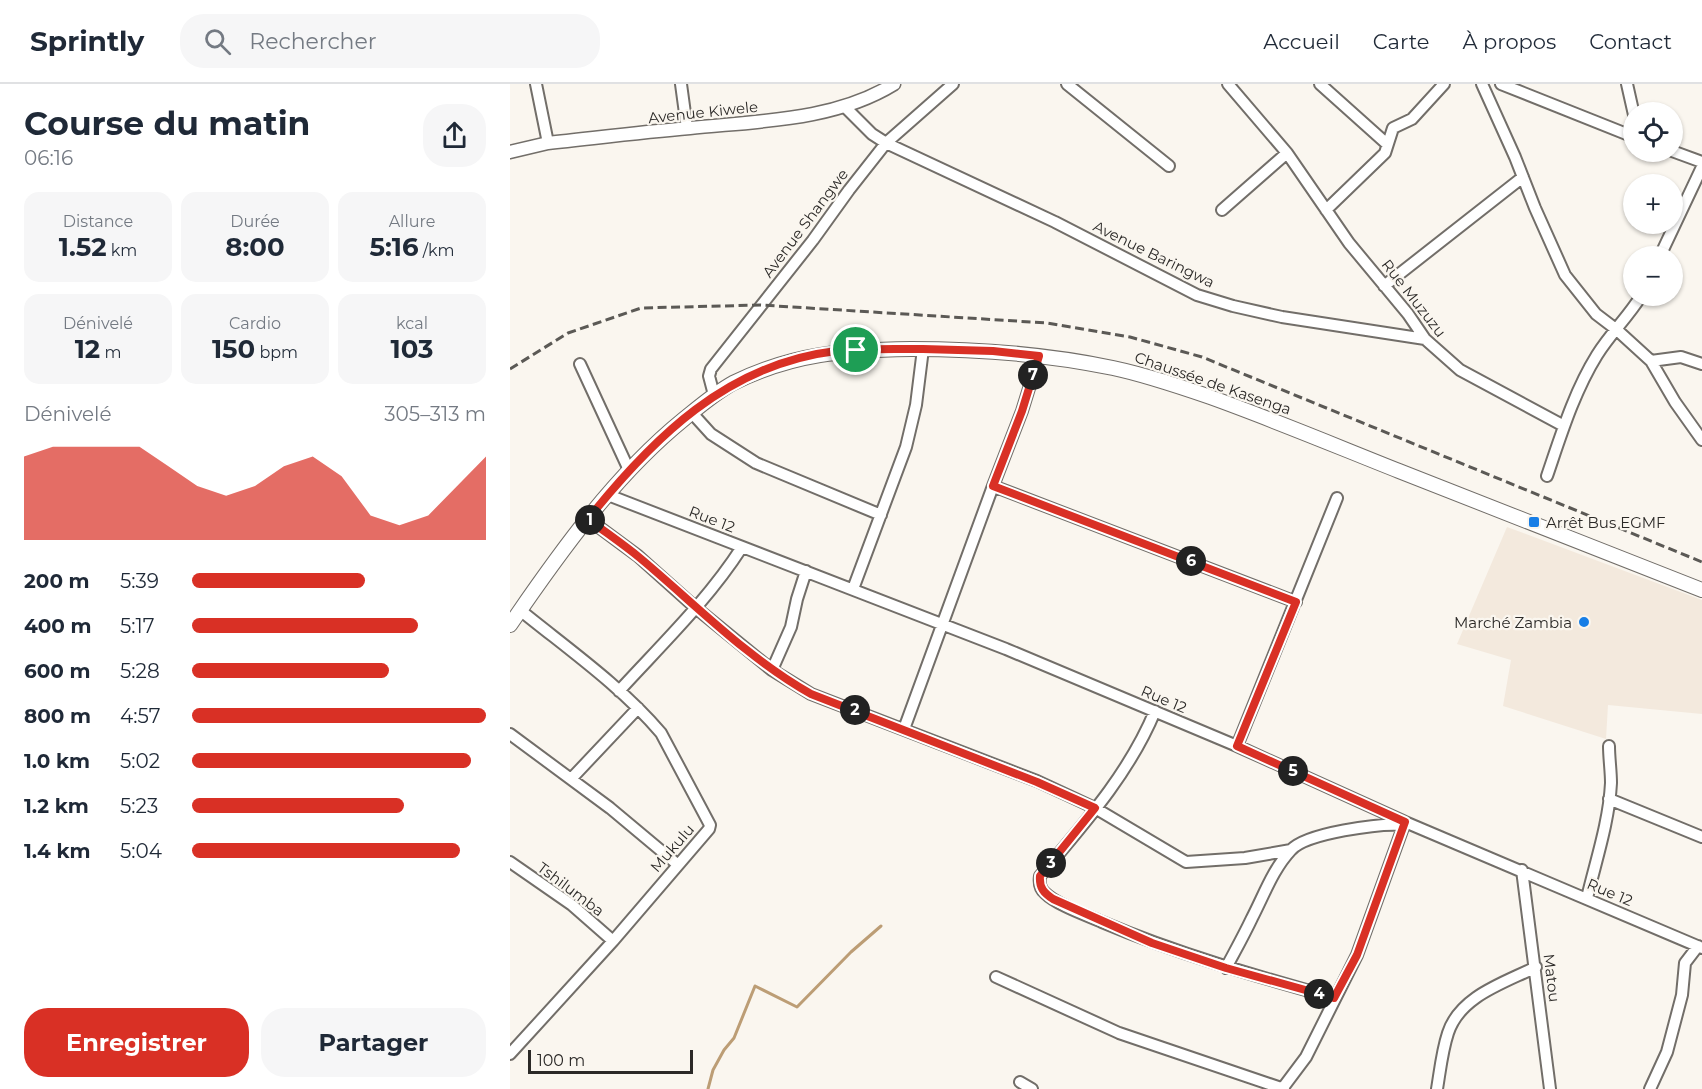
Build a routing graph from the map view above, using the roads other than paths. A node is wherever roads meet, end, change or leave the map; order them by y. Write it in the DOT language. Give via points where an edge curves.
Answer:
graph roads {
  1 [pos="536,84"];
  2 [pos="681,84"];
  3 [pos="894,84"];
  4 [pos="953,84"];
  5 [pos="1067,84"];
  6 [pos="1228,84"];
  7 [pos="1320,84"];
  8 [pos="1444,84"];
  9 [pos="1482,84"];
  10 [pos="1501,84"];
  11 [pos="1627,84"];
  12 [pos="1631,102"];
  13 [pos="844,106"];
  14 [pos="687,128"];
  15 [pos="1623,133"];
  16 [pos="548,143"];
  17 [pos="886,143"];
  18 [pos="1387,144"];
  19 [pos="510,152"];
  20 [pos="1287,153"];
  21 [pos="1683,155"];
  22 [pos="1702,162"];
  23 [pos="1169,166"];
  24 [pos="1702,167"];
  25 [pos="1523,177"];
  26 [pos="1222,210"];
  27 [pos="1326,210"];
  28 [pos="1665,246"];
  29 [pos="1384,286"];
  30 [pos="1634,306"];
  31 [pos="1617,330"];
  32 [pos="1425,339"];
  33 [pos="923,349"];
  34 [pos="1039,356"];
  35 [pos="1651,361"];
  36 [pos="580,364"];
  37 [pos="1702,364"];
  38 [pos="714,395"];
  39 [pos="692,412"];
  40 [pos="1564,426"];
  41 [pos="1702,440"];
  42 [pos="629,470"];
  43 [pos="1547,476"];
  44 [pos="993,486"];
  45 [pos="608,495"];
  46 [pos="1337,498"];
  47 [pos="881,514"];
  48 [pos="588,519"];
  49 [pos="742,547"];
  50 [pos="806,571"];
  51 [pos="853,589"];
  52 [pos="1702,590"];
  53 [pos="1296,602"];
  54 [pos="696,608"];
  55 [pos="520,610"];
  56 [pos="944,624"];
  57 [pos="510,626"];
  58 [pos="772,670"];
  59 [pos="619,691"];
  60 [pos="638,708"];
  61 [pos="1155,711"];
  62 [pos="904,729"];
  63 [pos="510,734"];
  64 [pos="1237,746"];
  65 [pos="1609,746"];
  66 [pos="571,779"];
  67 [pos="1609,799"];
  68 [pos="1095,808"];
  69 [pos="1404,824"];
  70 [pos="1702,837"];
  71 [pos="1291,850"];
  72 [pos="510,862"];
  73 [pos="677,864"];
  74 [pos="1522,870"];
  75 [pos="1587,898"];
  76 [pos="613,941"];
  77 [pos="1700,947"];
  78 [pos="1536,967"];
  79 [pos="1226,968"];
  80 [pos="996,977"];
  81 [pos="1334,998"];
  82 [pos="510,1054"];
  83 [pos="1020,1082"];
  84 [pos="1032,1089"];
  85 [pos="1283,1089"];
  86 [pos="1437,1089"];
  87 [pos="1550,1089"];
  88 [pos="1650,1089"];
  1 -- 16 [label="street"];
  2 -- 14 [label="street"];
  3 -- 13 [label="street, Avenue Kiwele"];
  4 -- 17 [label="street, Avenue Shangwe"];
  5 -- 23 [label="street"];
  6 -- 20 [label="street, Rue Muzuzu"];
  7 -- 18 [label="street"];
  8 -- 18 [label="street" via="1412,119 1393,128"];
  9 -- 25 [label="street"];
  10 -- 15 [label="street"];
  11 -- 12 [label="street"];
  13 -- 14 [label="street, Avenue Kiwele" via="790,119"];
  13 -- 17 [label="street, Avenue Baringwa"];
  14 -- 16 [label="street, Avenue Kiwele"];
  16 -- 19 [label="street, Avenue Kiwele"];
  17 -- 32 [label="street, Avenue Baringwa" via="1055,222 1197,295 1282,317"];
  17 -- 38 [label="street, Avenue Shangwe" via="711,369 708,376"];
  18 -- 27 [label="street" via="1379,160"];
  20 -- 26 [label="street"];
  20 -- 27 [label="street, Rue Muzuzu"];
  21 -- 22 [label="street"];
  24 -- 28 [label="street"];
  25 -- 29 [label="street"];
  25 -- 31 [label="street" via="1565,275 1596,314"];
  27 -- 29 [label="street, Rue Muzuzu"];
  29 -- 32 [label="street, Rue Muzuzu"];
  30 -- 31 [label="street"];
  31 -- 35 [label="street"];
  31 -- 40 [label="street" via="1590,366"];
  32 -- 40 [label="street, Rue Muzuzu" via="1460,370"];
  33 -- 34 [label="main road, Chaussée de Kasenga"];
  33 -- 38 [label="main road, Chaussée de Kasenga" via="856,350 787,361"];
  33 -- 47 [label="street" via="909,436"];
  34 -- 44 [label="street"];
  34 -- 52 [label="main road, Chaussée de Kasenga" via="1134,373 1254,412"];
  35 -- 37 [label="street" via="1681,357"];
  35 -- 41 [label="street"];
  36 -- 42 [label="street"];
  38 -- 39 [label="main road, Chaussée de Kasenga"];
  39 -- 42 [label="main road, Chaussée de Kasenga"];
  39 -- 47 [label="street" via="719,440 756,463"];
  40 -- 43 [label="street"];
  42 -- 45 [label="main road, Chaussée de Kasenga"];
  44 -- 53 [label="street"];
  44 -- 56 [label="street"];
  45 -- 48 [label="main road, Chaussée de Kasenga"];
  45 -- 49 [label="street, Rue 12"];
  46 -- 53 [label="street"];
  47 -- 51 [label="street"];
  48 -- 54 [label="street" via="638,556"];
  48 -- 55 [label="main road, Chaussée de Kasenga"];
  49 -- 50 [label="street, Rue 12"];
  49 -- 54 [label="street"];
  50 -- 51 [label="street, Rue 12"];
  50 -- 58 [label="street" via="791,627"];
  51 -- 56 [label="street, Rue 12"];
  53 -- 64 [label="street"];
  54 -- 58 [label="street"];
  54 -- 59 [label="street"];
  55 -- 57 [label="main road, Chaussée de Kasenga"];
  55 -- 59 [label="street, Mukulu"];
  56 -- 61 [label="street, Rue 12"];
  56 -- 62 [label="street"];
  58 -- 62 [label="street" via="811,694"];
  59 -- 60 [label="street, Mukulu"];
  60 -- 66 [label="street"];
  60 -- 73 [label="street, Mukulu" via="661,733 710,822 709,829"];
  61 -- 64 [label="street, Rue 12"];
  61 -- 68 [label="street" via="1135,754"];
  62 -- 68 [label="street"];
  63 -- 66 [label="street"];
  64 -- 69 [label="street, Rue 12"];
  65 -- 67 [label="street"];
  66 -- 73 [label="street"];
  67 -- 70 [label="street"];
  67 -- 75 [label="street"];
  68 -- 71 [label="street" via="1186,862 1235,860"];
  68 -- 79 [label="street" via="1040,876 1043,892 1152,943"];
  69 -- 71 [label="street" via="1335,832"];
  69 -- 74 [label="street, Rue 12"];
  69 -- 81 [label="street" via="1357,955"];
  71 -- 79 [label="street" via="1268,884"];
  72 -- 76 [label="street, Tshilumba" via="572,905"];
  73 -- 76 [label="street, Mukulu"];
  74 -- 75 [label="street, Rue 12"];
  74 -- 78 [label="street, Matou"];
  75 -- 77 [label="street, Rue 12"];
  76 -- 82 [label="street, Mukulu"];
  77 -- 88 [label="street" via="1685,963 1682,995 1667,1052"];
  78 -- 86 [label="street" via="1470,1001 1453,1021"];
  78 -- 87 [label="street, Matou"];
  79 -- 81 [label="street"];
  80 -- 85 [label="street" via="1119,1033"];
  81 -- 85 [label="street" via="1306,1057"];
  83 -- 84 [label="street"];
}
